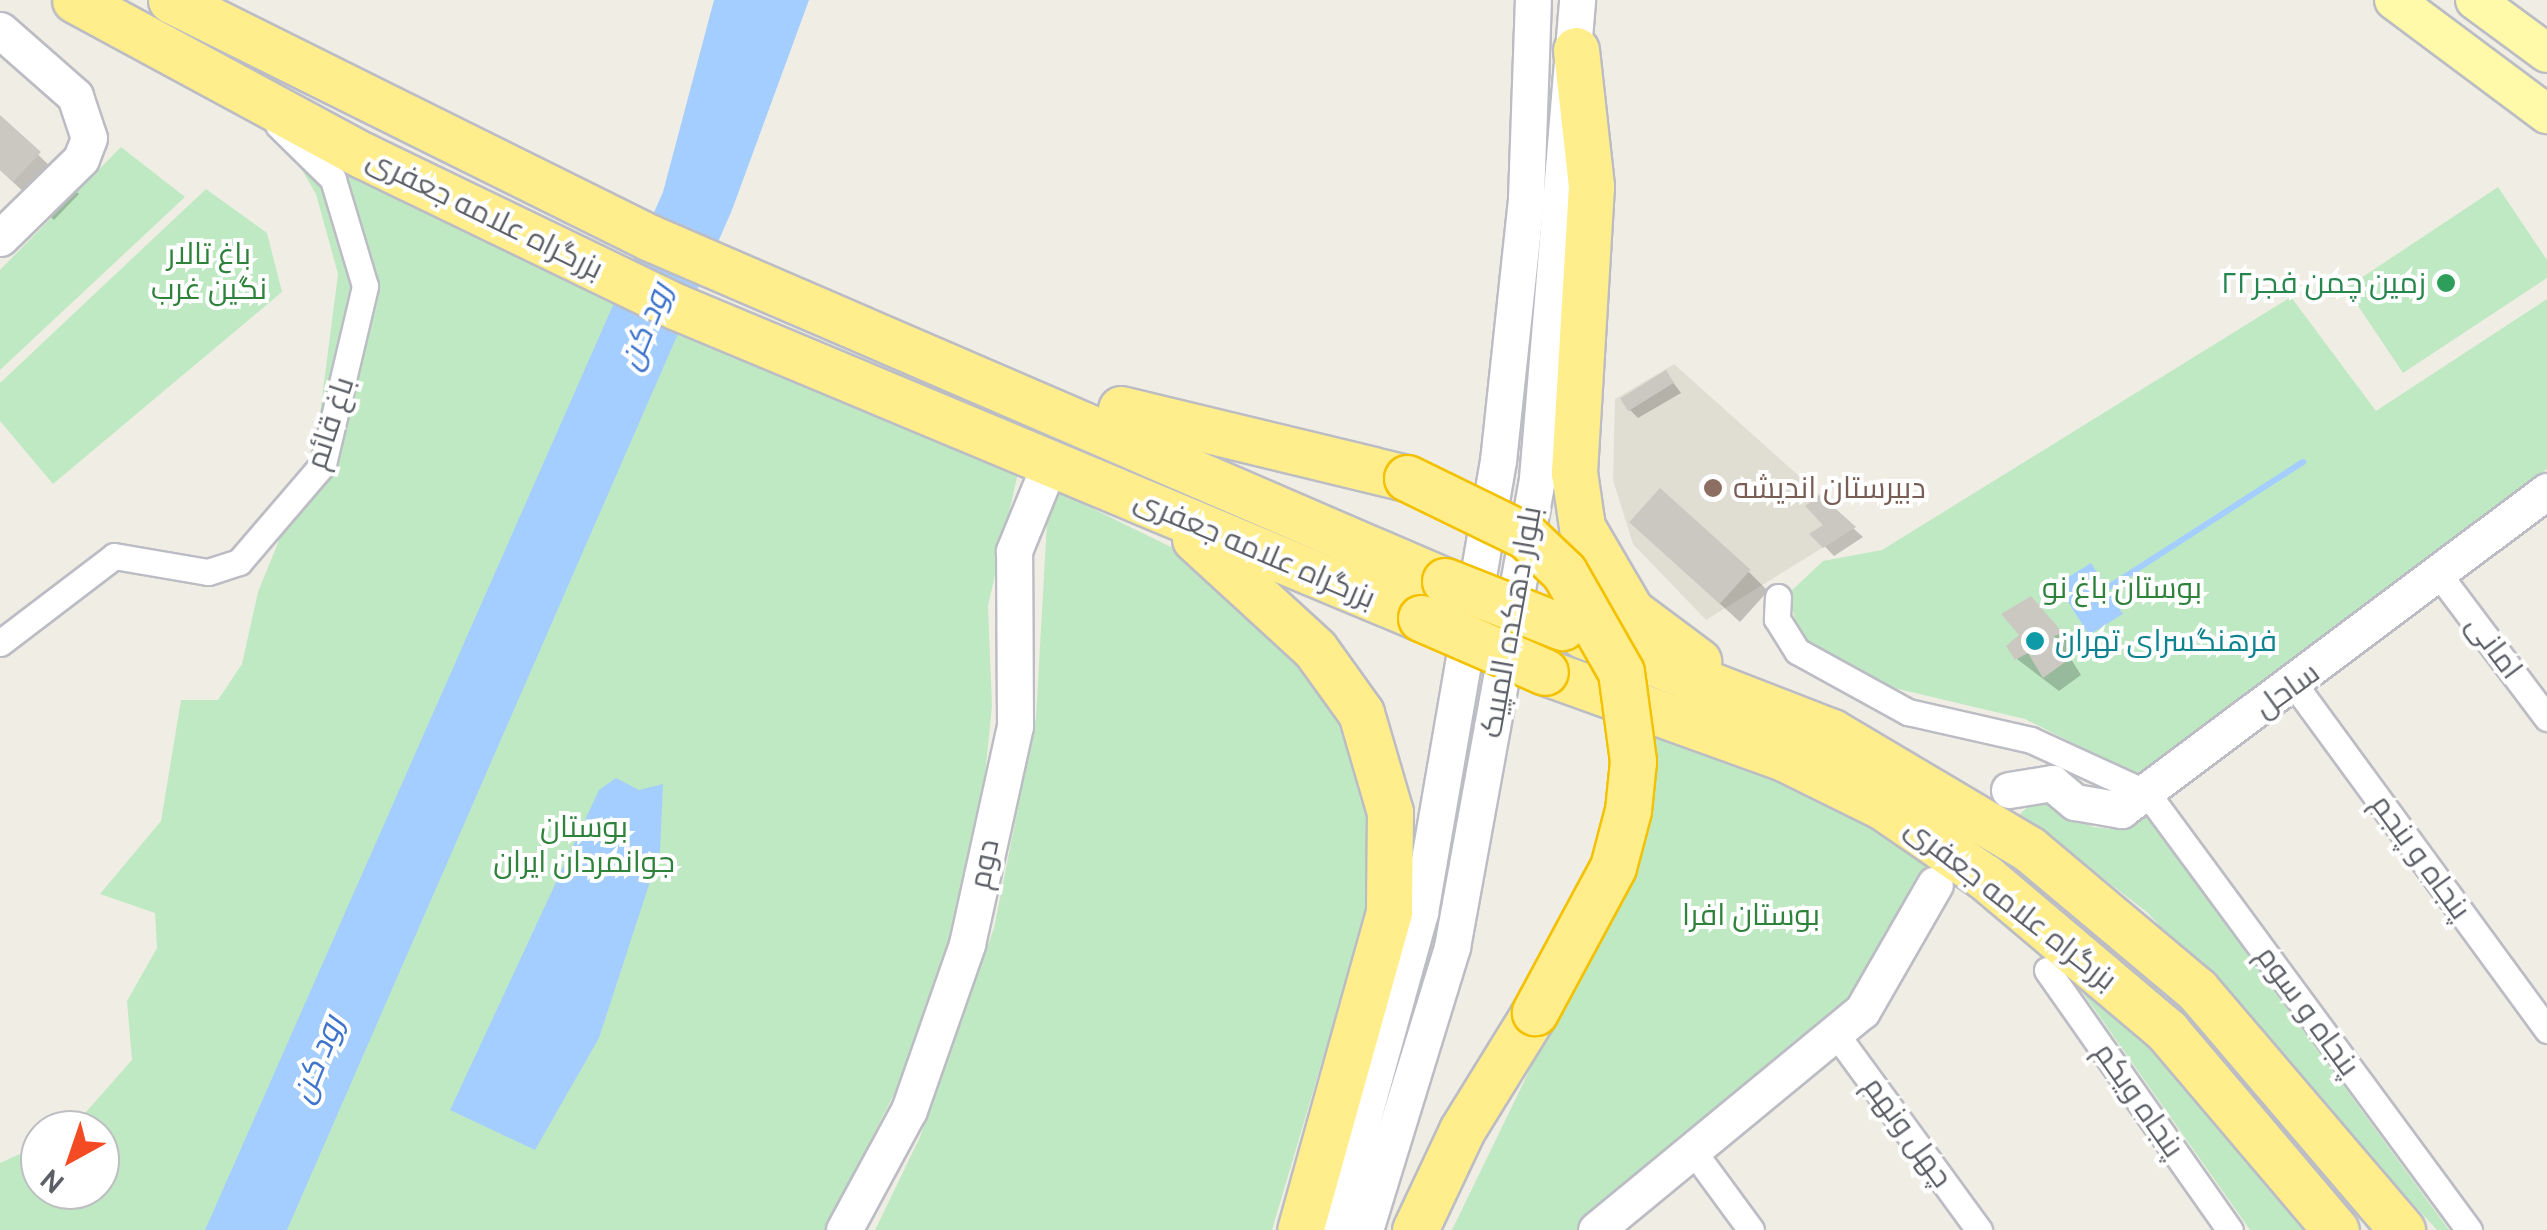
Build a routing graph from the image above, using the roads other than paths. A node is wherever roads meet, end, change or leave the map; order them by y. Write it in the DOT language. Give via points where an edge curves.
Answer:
graph roads {
  1 [pos="75,0"];
  2 [pos="171,0"];
  3 [pos="1534,0"];
  4 [pos="1577,0"];
  5 [pos="2394,0"];
  6 [pos="2475,0"];
  7 [pos="0,30"];
  8 [pos="1576,50"];
  9 [pos="2547,53"];
  10 [pos="242,91"];
  11 [pos="2547,114"];
  12 [pos="0,238"];
  13 [pos="955,366"];
  14 [pos="1044,480"];
  15 [pos="2547,491"];
  16 [pos="1150,504"];
  17 [pos="2440,576"];
  18 [pos="1778,597"];
  19 [pos="1433,600"];
  20 [pos="0,643"];
  21 [pos="2294,684"];
  22 [pos="2547,718"];
  23 [pos="1832,732"];
  24 [pos="2009,790"];
  25 [pos="2147,792"];
  26 [pos="1934,884"];
  27 [pos="2048,970"];
  28 [pos="2547,1030"];
  29 [pos="1836,1034"];
  30 [pos="1693,1151"];
  31 [pos="844,1230"];
  32 [pos="1300,1230"];
  33 [pos="1332,1230"];
  34 [pos="1365,1230"];
  35 [pos="1415,1230"];
  36 [pos="1596,1230"];
  37 [pos="1751,1230"];
  38 [pos="1979,1230"];
  39 [pos="2230,1230"];
  40 [pos="2336,1230"];
  41 [pos="2402,1230"];
  42 [pos="2468,1230"];
  1 -- 10 [label="highway, بزرگراه علامه جعفری"];
  2 -- 13 [label="highway, بزرگراه علامه جعفری" via="372,106 648,237"];
  3 -- 33 [label="main road, بلوار دهکده المپیک" via="1526,198 1498,461 1420,912"];
  4 -- 8 [label="main road, بلوار دهکده المپیک"];
  5 -- 11 [label="main road"];
  6 -- 9 [label="main road"];
  7 -- 12 [label="main road" via="76,96 89,138 81,159"];
  8 -- 23 [label="highway" via="1591,186 1574,472 1582,527 1631,611 1670,645"];
  8 -- 34 [label="main road, بلوار دهکده المپیک" via="1538,478 1452,947"];
  10 -- 16 [label="highway, بزرگراه علامه جعفری" via="677,307"];
  10 -- 20 [label="street, باغ قائم" via="333,179 355,227 366,286 323,464 239,562 208,572 114,556"];
  13 -- 19 [label="highway, بزرگراه علامه جعفری"];
  13 -- 35 [label="highway, bridge" via="1058,386 1182,430 1407,478 1526,536 1564,572 1621,672 1633,760 1613,866 1462,1130"];
  14 -- 31 [label="main road, دوم" via="1014,552 1014,726 967,944 909,1110"];
  15 -- 17 [label="main road, ساحل"];
  16 -- 19 [label="highway, بزرگراه علامه جعفری"];
  16 -- 32 [label="highway" via="1237,571 1315,649 1380,760 1394,862 1389,912"];
  17 -- 21 [label="main road, ساحل"];
  17 -- 22 [label="street, امانی"];
  18 -- 25 [label="street" via="1777,619 1797,651 1908,712 2031,740"];
  19 -- 23 [label="highway, بزرگراه علامه جعفری, bridge" via="1562,627"];
  19 -- 40 [label="highway, بزرگراه علامه جعفری, bridge" via="1544,672 1786,759 1883,807 1984,877 2167,1031"];
  21 -- 25 [label="main road, ساحل"];
  21 -- 28 [label="street, پنجاه و پنجم"];
  23 -- 41 [label="highway, بزرگراه علامه جعفری" via="2029,849 2184,978"];
  24 -- 25 [label="main road, ساحل" via="2052,782 2074,802 2121,810"];
  25 -- 42 [label="street, پنجاه و سوم"];
  26 -- 29 [label="main road" via="1881,988"];
  27 -- 39 [label="street, پنجاه ویکم"];
  29 -- 30 [label="main road"];
  29 -- 38 [label="street, چهل ونهم"];
  30 -- 36 [label="main road"];
  30 -- 37 [label="street"];
}
